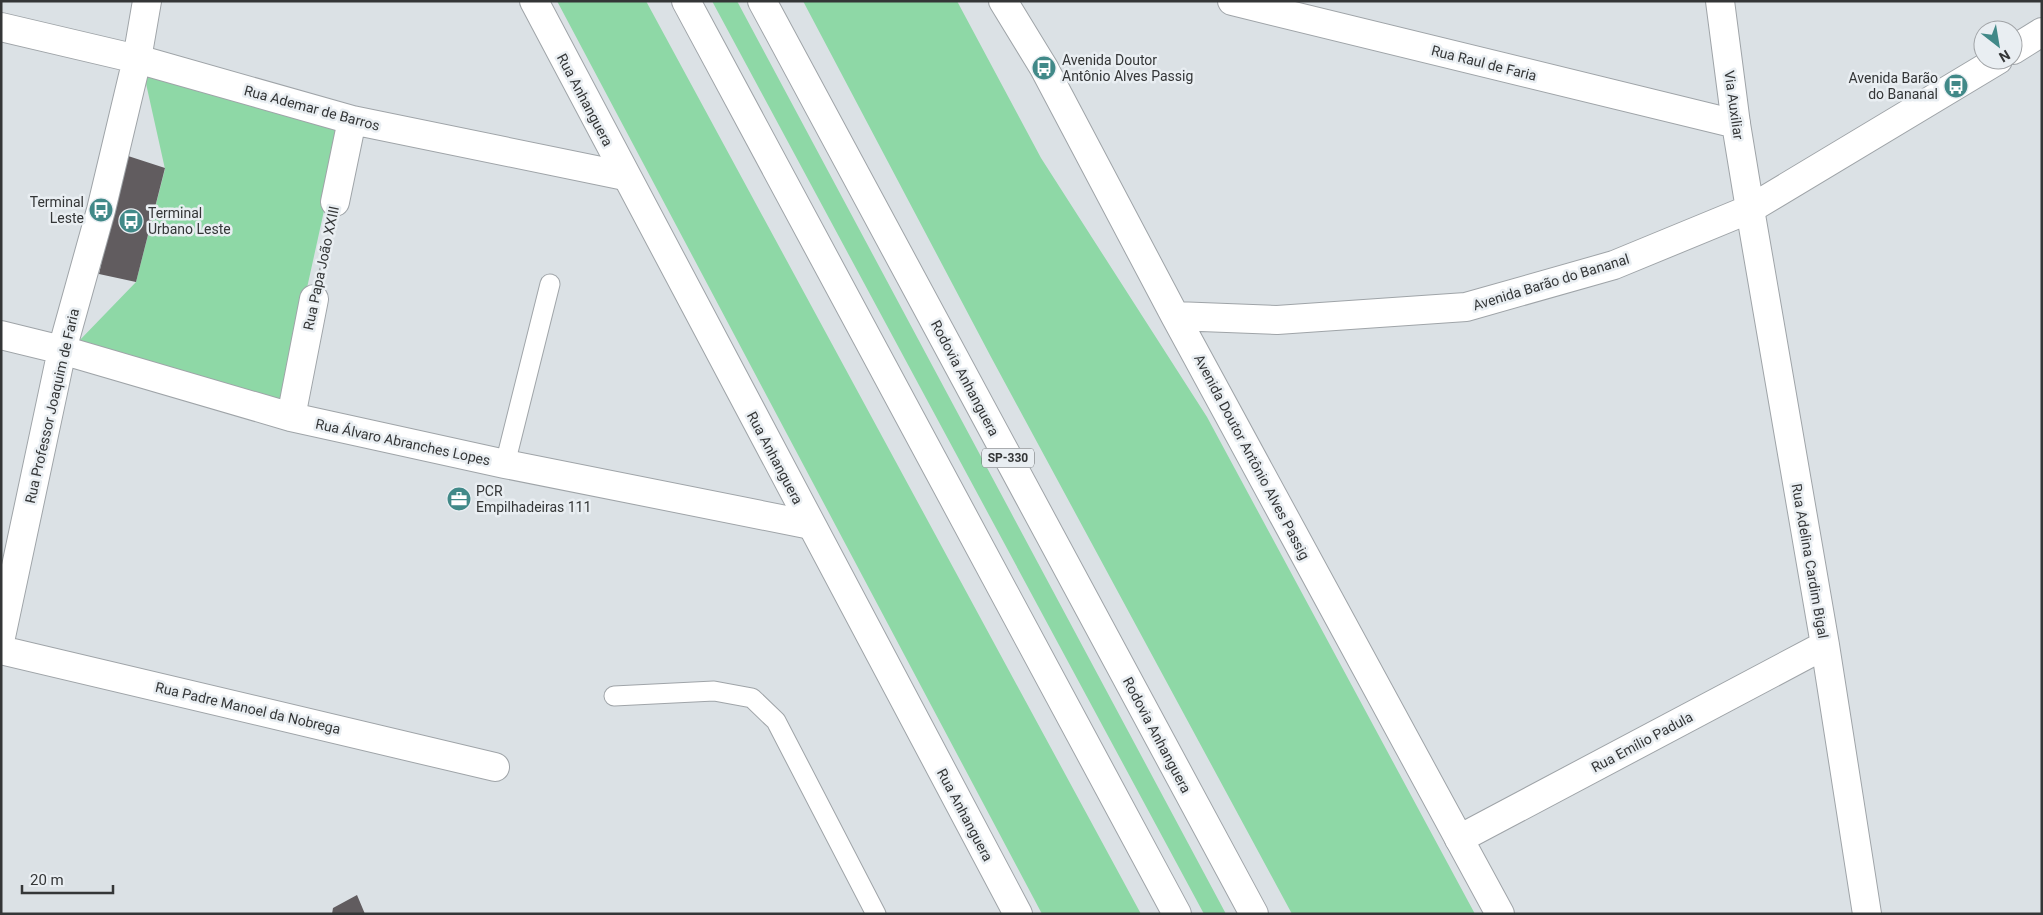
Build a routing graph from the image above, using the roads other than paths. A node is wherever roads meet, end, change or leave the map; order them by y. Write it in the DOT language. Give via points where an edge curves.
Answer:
graph roads {
  1 [pos="148,1"];
  2 [pos="534,1"];
  3 [pos="686,1"];
  4 [pos="762,1"];
  5 [pos="1004,1"];
  6 [pos="1232,1"];
  7 [pos="1720,1"];
  8 [pos="1,27"];
  9 [pos="2042,32"];
  10 [pos="2023,44"];
  11 [pos="137,60"];
  12 [pos="1981,70"];
  13 [pos="352,120"];
  14 [pos="1736,124"];
  15 [pos="625,176"];
  16 [pos="335,202"];
  17 [pos="1750,209"];
  18 [pos="550,284"];
  19 [pos="314,299"];
  20 [pos="1175,316"];
  21 [pos="1,335"];
  22 [pos="62,350"];
  23 [pos="290,416"];
  24 [pos="505,464"];
  25 [pos="811,525"];
  26 [pos="1,637"];
  27 [pos="1825,645"];
  28 [pos="1,650"];
  29 [pos="614,696"];
  30 [pos="495,767"];
  31 [pos="1459,839"];
  32 [pos="876,914"];
  33 [pos="1018,914"];
  34 [pos="1177,914"];
  35 [pos="1254,914"];
  36 [pos="1500,914"];
  37 [pos="1867,914"];
  1 -- 11 [label="main road, Rua Professor Joaquim de Faria"];
  2 -- 15 [label="main road, Rua Anhanguera"];
  3 -- 34 [label="main road"];
  4 -- 35 [label="main road, Rodovia Anhanguera / SP-330"];
  5 -- 20 [label="main road, Avenida Doutor Antônio Alves Passig" via="1044,68"];
  6 -- 14 [label="main road, Rua Raul de Faria"];
  7 -- 14 [label="main road, Via Auxiliar"];
  8 -- 11 [label="main road, Rua Ademar de Barros"];
  9 -- 10 [label="main road"];
  11 -- 13 [label="main road, Rua Ademar de Barros"];
  11 -- 22 [label="main road, Rua Professor Joaquim de Faria" via="101,210"];
  12 -- 17 [label="main road, Avenida Barão do Bananal"];
  13 -- 15 [label="main road, Rua Ademar de Barros"];
  13 -- 16 [label="main road, Rua Papa João XXIII"];
  14 -- 17 [label="main road, Via Auxiliar"];
  15 -- 25 [label="main road, Rua Anhanguera"];
  17 -- 20 [label="main road, Avenida Barão do Bananal" via="1614,266 1466,307 1277,320"];
  17 -- 27 [label="main road, Rua Adelina Cardim Bigal"];
  18 -- 24 [label="lane"];
  19 -- 23 [label="main road, Rua Papa João XXIII"];
  20 -- 31 [label="main road, Avenida Doutor Antônio Alves Passig"];
  21 -- 22 [label="main road, Rua Álvaro Abranches Lopes"];
  22 -- 23 [label="main road, Rua Álvaro Abranches Lopes"];
  22 -- 26 [label="main road, Rua Professor Joaquim de Faria"];
  23 -- 24 [label="main road, Rua Álvaro Abranches Lopes"];
  24 -- 25 [label="main road, Rua Álvaro Abranches Lopes"];
  25 -- 33 [label="main road, Rua Anhanguera"];
  27 -- 31 [label="main road, Rua Emílio Padula"];
  27 -- 37 [label="main road, Rua Adelina Cardim Bigal"];
  28 -- 30 [label="main road, Rua Padre Manoel da Nobrega"];
  29 -- 32 [label="lane" via="714,691 752,698 776,721"];
  31 -- 36 [label="main road, Avenida Doutor Antônio Alves Passig"];
}
